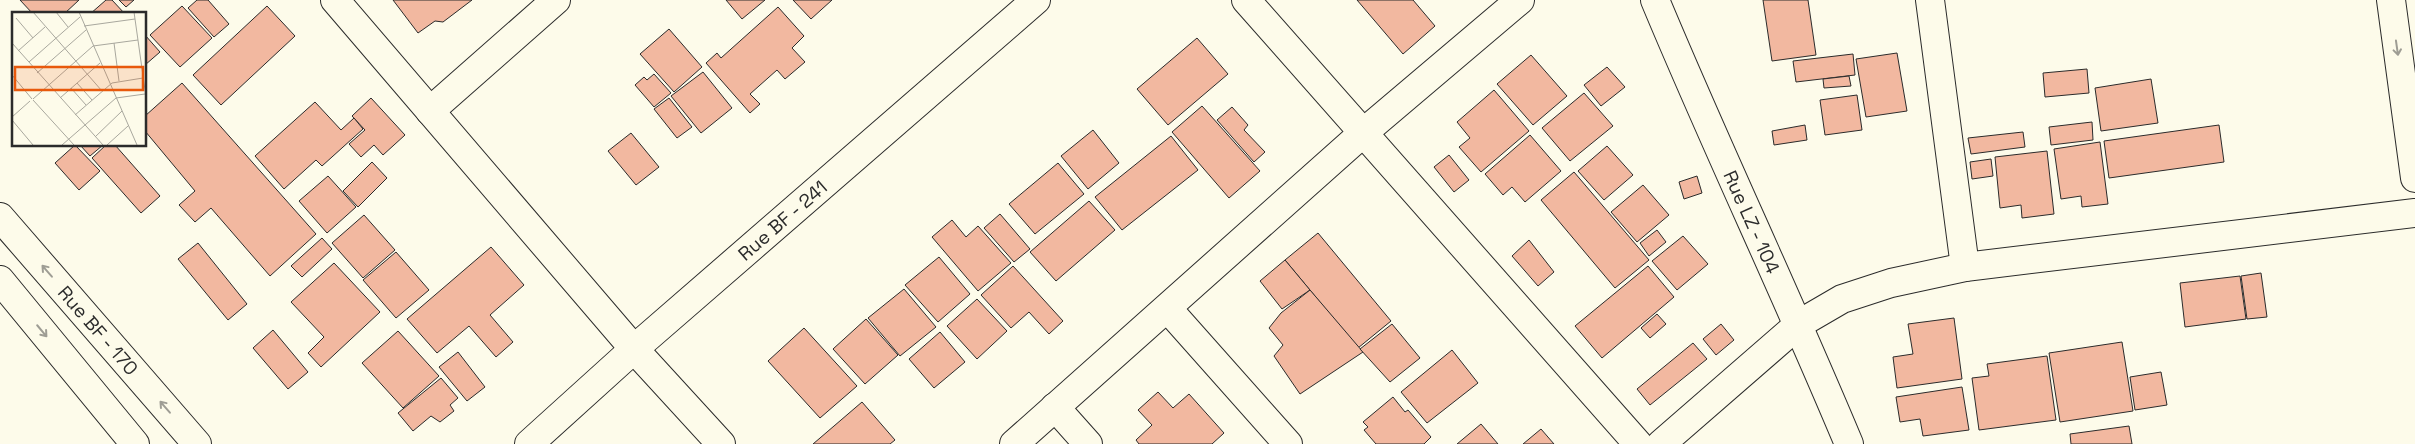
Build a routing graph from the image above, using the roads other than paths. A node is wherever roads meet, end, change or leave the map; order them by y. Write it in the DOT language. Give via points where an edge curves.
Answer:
graph roads {
  1 [pos="335,0"];
  2 [pos="556,0"];
  3 [pos="1036,0"];
  4 [pos="1246,0"];
  5 [pos="1520,0"];
  6 [pos="1655,0"];
  7 [pos="1930,0"];
  8 [pos="2391,0"];
  9 [pos="430,111"];
  10 [pos="1363,134"];
  11 [pos="2415,178"];
  12 [pos="2415,213"];
  13 [pos="0,217"];
  14 [pos="1965,267"];
  15 [pos="0,280"];
  16 [pos="1168,309"];
  17 [pos="1799,324"];
  18 [pos="634,349"];
  19 [pos="1055,407"];
  20 [pos="136,444"];
  21 [pos="197,444"];
  22 [pos="529,444"];
  23 [pos="721,444"];
  24 [pos="1014,444"];
  25 [pos="1088,444"];
  26 [pos="1288,444"];
  27 [pos="1638,444"];
  28 [pos="1660,444"];
  29 [pos="1849,444"];
  1 -- 9 [label="street"];
  2 -- 9 [label="street"];
  3 -- 18 [label="street, Rue BF - 241"];
  4 -- 10 [label="street"];
  5 -- 10 [label="street"];
  6 -- 17 [label="street, Rue LZ - 104" via="1694,95"];
  7 -- 14 [label="street"];
  8 -- 11 [label="street, one-way"];
  9 -- 18 [label="street"];
  10 -- 16 [label="street"];
  10 -- 27 [label="street"];
  12 -- 14 [label="street"];
  21 -- 13 [label="street, Rue BF - 170, one-way"];
  14 -- 17 [label="street" via="1891,283 1842,298"];
  15 -- 20 [label="street, one-way"];
  16 -- 19 [label="street"];
  16 -- 26 [label="street"];
  17 -- 28 [label="street"];
  17 -- 29 [label="street, Rue LZ - 104"];
  18 -- 22 [label="street, Rue BF - 241"];
  18 -- 23 [label="street"];
  19 -- 24 [label="street"];
  19 -- 25 [label="street"];
}
